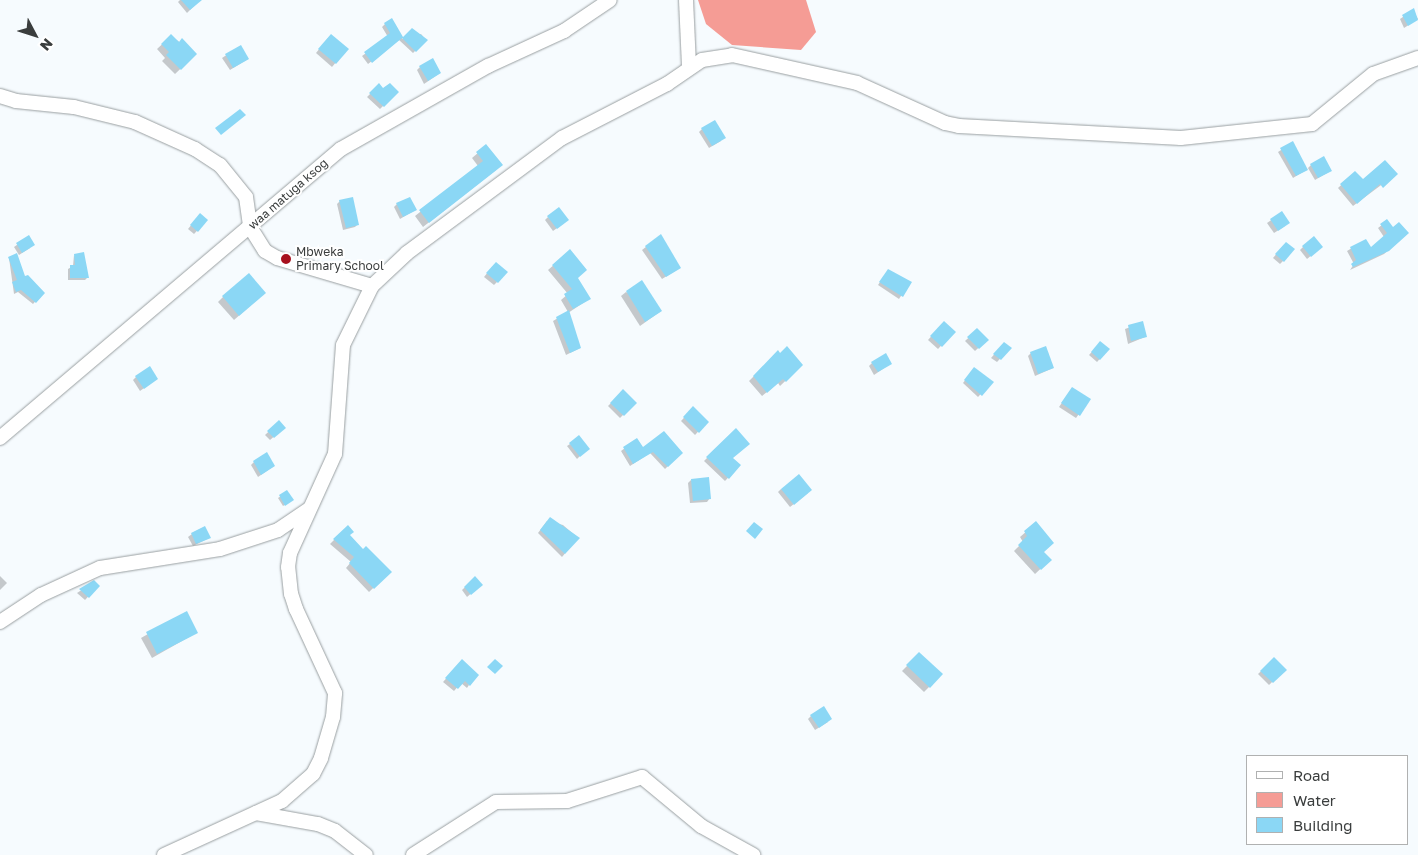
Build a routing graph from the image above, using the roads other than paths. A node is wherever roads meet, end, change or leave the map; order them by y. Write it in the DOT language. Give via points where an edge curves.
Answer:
graph roads {
  1 [pos="610,0"];
  2 [pos="686,0"];
  3 [pos="1418,58"];
  4 [pos="689,67"];
  5 [pos="0,96"];
  6 [pos="250,227"];
  7 [pos="372,286"];
  8 [pos="0,438"];
  9 [pos="310,509"];
  10 [pos="0,622"];
  11 [pos="256,813"];
  12 [pos="164,855"];
  13 [pos="366,855"];
  14 [pos="413,855"];
  15 [pos="753,855"];
  1 -- 6 [label="street, waa matuga ksog" via="564,32 488,66 341,149"];
  2 -- 4 [label="street"];
  3 -- 4 [label="street" via="1373,74 1312,124 1181,138 959,126 945,123 857,83 816,71 732,55 707,59"];
  4 -- 7 [label="street" via="667,84 562,138 407,254"];
  5 -- 6 [label="street" via="16,101 74,107 135,122 195,149 220,165 246,197"];
  6 -- 7 [label="street" via="265,251 277,258"];
  6 -- 8 [label="street, waa matuga ksog"];
  7 -- 9 [label="street" via="343,345 335,454"];
  9 -- 10 [label="street" via="278,530 220,549 100,568 41,595"];
  9 -- 11 [label="street" via="290,553 291,594 332,681 335,693 333,717 322,758 313,774 282,801"];
  11 -- 12 [label="street"];
  11 -- 13 [label="street" via="318,824 335,831"];
  14 -- 15 [label="street" via="496,802 567,801 642,777 701,826"];
}
